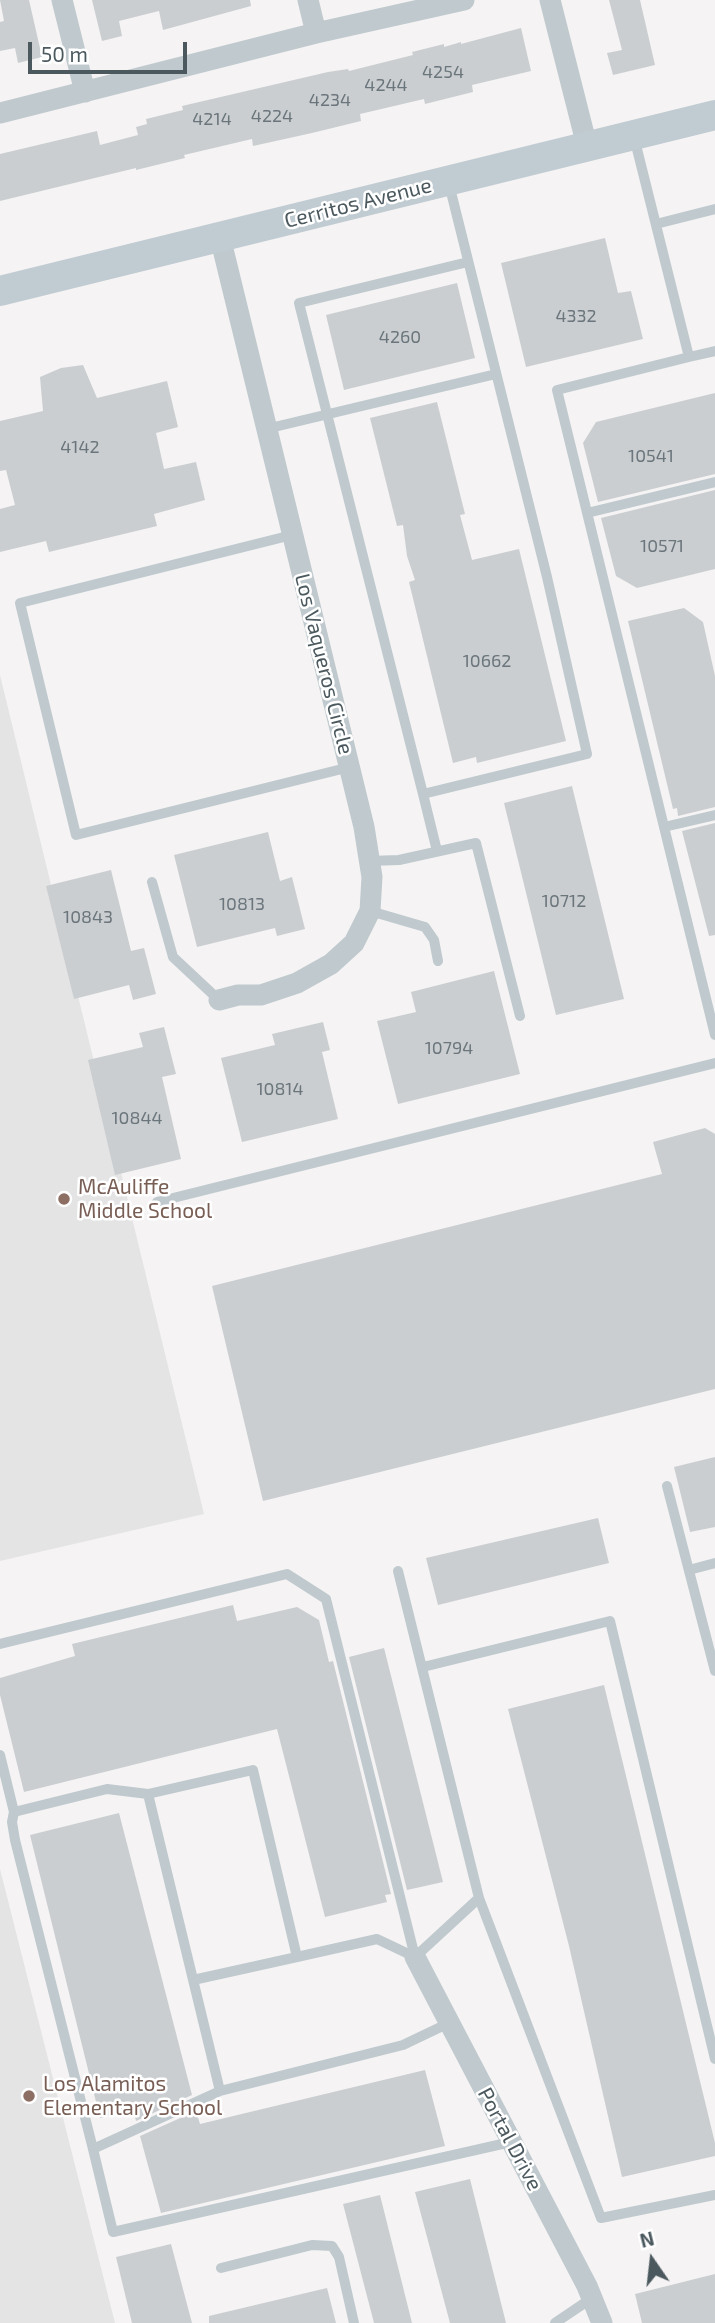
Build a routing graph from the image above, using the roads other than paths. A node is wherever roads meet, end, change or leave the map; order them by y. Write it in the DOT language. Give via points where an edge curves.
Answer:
graph roads {
  1 [pos="62,0"];
  2 [pos="308,0"];
  3 [pos="464,0"];
  4 [pos="550,0"];
  5 [pos="316,33"];
  6 [pos="85,92"];
  7 [pos="0,113"];
  8 [pos="715,115"];
  9 [pos="633,134"];
  10 [pos="587,146"];
  11 [pos="449,181"];
  12 [pos="715,209"];
  13 [pos="656,224"];
  14 [pos="220,237"];
  15 [pos="468,262"];
  16 [pos="0,290"];
  17 [pos="715,351"];
  18 [pos="689,357"];
  19 [pos="496,374"];
  20 [pos="327,414"];
  21 [pos="266,429"];
  22 [pos="715,482"];
  23 [pos="587,513"];
  24 [pos="292,535"];
  25 [pos="350,767"];
  26 [pos="423,794"];
  27 [pos="715,815"];
  28 [pos="664,827"];
  29 [pos="437,851"];
  30 [pos="369,861"];
  31 [pos="152,882"];
  32 [pos="370,911"];
  33 [pos="438,961"];
  34 [pos="219,1000"];
  35 [pos="520,1016"];
  36 [pos="715,1034"];
  37 [pos="715,1063"];
  38 [pos="157,1202"];
  39 [pos="667,1486"];
  40 [pos="715,1563"];
  41 [pos="689,1570"];
  42 [pos="398,1571"];
  43 [pos="0,1644"];
  44 [pos="423,1667"];
  45 [pos="715,1671"];
  46 [pos="0,1755"];
  47 [pos="148,1794"];
  48 [pos="14,1812"];
  49 [pos="480,1898"];
  50 [pos="297,1957"];
  51 [pos="415,1957"];
  52 [pos="193,1980"];
  53 [pos="449,2023"];
  54 [pos="715,2059"];
  55 [pos="220,2091"];
  56 [pos="512,2142"];
  57 [pos="93,2150"];
  58 [pos="715,2194"];
  59 [pos="221,2268"];
  60 [pos="592,2298"];
  61 [pos="354,2323"];
  62 [pos="555,2323"];
  63 [pos="602,2323"];
  1 -- 6 [label="street"];
  2 -- 5 [label="street"];
  3 -- 5 [label="street"];
  4 -- 10 [label="street"];
  5 -- 6 [label="street"];
  6 -- 7 [label="street"];
  8 -- 9 [label="main road, Cerritos Avenue"];
  9 -- 10 [label="main road, Cerritos Avenue"];
  9 -- 13 [label="lane"];
  10 -- 11 [label="main road, Cerritos Avenue"];
  11 -- 14 [label="main road, Cerritos Avenue"];
  11 -- 15 [label="lane"];
  12 -- 13 [label="lane"];
  13 -- 18 [label="lane"];
  14 -- 16 [label="main road, Cerritos Avenue"];
  14 -- 21 [label="street, Los Vaqueros Circle"];
  15 -- 19 [label="lane"];
  15 -- 20 [label="lane" via="299,303"];
  17 -- 18 [label="lane"];
  18 -- 23 [label="lane" via="557,390"];
  19 -- 20 [label="lane"];
  19 -- 26 [label="lane" via="587,754"];
  20 -- 21 [label="lane"];
  20 -- 26 [label="lane"];
  21 -- 24 [label="street, Los Vaqueros Circle"];
  22 -- 23 [label="lane"];
  23 -- 28 [label="lane"];
  24 -- 25 [label="street, Los Vaqueros Circle"];
  24 -- 25 [label="lane" via="20,603 76,835"];
  25 -- 30 [label="street, Los Vaqueros Circle"];
  26 -- 29 [label="lane"];
  27 -- 28 [label="lane"];
  28 -- 36 [label="lane"];
  29 -- 30 [label="lane"];
  29 -- 35 [label="lane" via="476,843"];
  30 -- 32 [label="street, Los Vaqueros Circle"];
  31 -- 34 [label="lane" via="173,957"];
  32 -- 33 [label="lane" via="425,927 434,940"];
  32 -- 34 [label="street, Los Vaqueros Circle" via="354,943 331,964 297,983 261,995"];
  37 -- 38 [label="lane"];
  39 -- 41 [label="lane"];
  40 -- 41 [label="lane"];
  41 -- 45 [label="lane"];
  42 -- 44 [label="lane"];
  43 -- 51 [label="lane" via="287,1574 326,1600"];
  44 -- 49 [label="lane"];
  44 -- 54 [label="lane" via="610,1621"];
  46 -- 48 [label="lane"];
  47 -- 48 [label="lane" via="107,1790"];
  47 -- 50 [label="lane" via="253,1770"];
  47 -- 52 [label="lane"];
  48 -- 57 [label="lane" via="15,1840"];
  49 -- 51 [label="lane"];
  49 -- 58 [label="lane" via="601,2218"];
  50 -- 51 [label="lane" via="377,1939"];
  50 -- 52 [label="lane"];
  51 -- 53 [label="street, Portal Drive"];
  52 -- 55 [label="lane"];
  53 -- 55 [label="lane" via="403,2045"];
  53 -- 56 [label="street, Portal Drive"];
  55 -- 57 [label="lane"];
  56 -- 57 [label="lane" via="113,2232"];
  56 -- 60 [label="street, Portal Drive"];
  59 -- 61 [label="lane" via="312,2245 332,2246 339,2257"];
  60 -- 62 [label="lane"];
  60 -- 63 [label="street, Portal Drive"];
}
